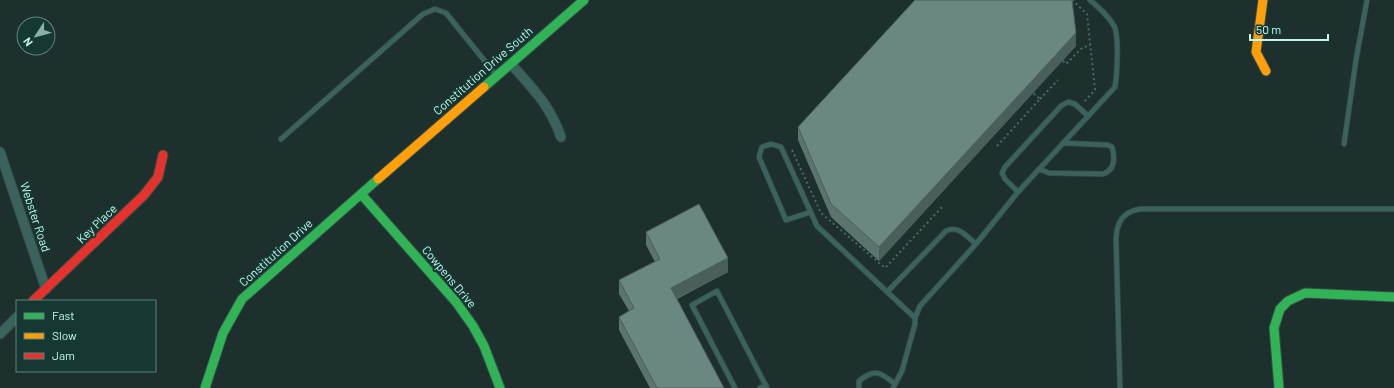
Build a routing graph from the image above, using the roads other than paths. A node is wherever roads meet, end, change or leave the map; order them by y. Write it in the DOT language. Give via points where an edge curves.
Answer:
graph roads {
  1 [pos="584,0"];
  2 [pos="1090,0"];
  3 [pos="1263,0"];
  4 [pos="1367,0"];
  5 [pos="511,64"];
  6 [pos="1266,71"];
  7 [pos="497,76"];
  8 [pos="1088,116"];
  9 [pos="561,137"];
  10 [pos="281,139"];
  11 [pos="1063,143"];
  12 [pos="1344,144"];
  13 [pos="0,152"];
  14 [pos="163,155"];
  15 [pos="398,161"];
  16 [pos="1039,169"];
  17 [pos="1018,192"];
  18 [pos="361,194"];
  19 [pos="1394,209"];
  20 [pos="810,212"];
  21 [pos="976,244"];
  22 [pos="46,289"];
  23 [pos="887,292"];
  24 [pos="1394,297"];
  25 [pos="34,300"];
  26 [pos="16,318"];
  27 [pos="915,318"];
  28 [pos="0,334"];
  29 [pos="767,386"];
  30 [pos="894,386"];
  31 [pos="206,388"];
  32 [pos="500,388"];
  33 [pos="736,388"];
  34 [pos="760,388"];
  35 [pos="859,388"];
  36 [pos="1120,388"];
  37 [pos="1279,388"];
  1 -- 5 [label="street, Constitution Drive South"];
  2 -- 8 [label="lane" via="1104,13 1115,29 1118,72 1115,87"];
  3 -- 6 [label="street" via="1256,52"];
  4 -- 12 [label="lane"];
  5 -- 7 [label="street, Constitution Drive South"];
  5 -- 9 [label="street" via="542,99 554,117"];
  7 -- 10 [label="lane" via="446,13 435,9 423,14"];
  7 -- 15 [label="street, Constitution Drive South"];
  8 -- 11 [label="lane"];
  8 -- 17 [label="lane" via="1068,102 1061,106 1005,167 1002,173 1005,180"];
  11 -- 16 [label="lane"];
  11 -- 16 [label="lane" via="1108,145 1114,153 1113,167 1103,174 1050,173"];
  13 -- 22 [label="street, Webster Road"];
  14 -- 22 [label="street, Key Place" via="158,177 144,195"];
  15 -- 18 [label="street, Constitution Drive"];
  16 -- 17 [label="lane"];
  17 -- 21 [label="lane"];
  18 -- 31 [label="street, Constitution Drive" via="240,302 225,329"];
  18 -- 32 [label="street, Cowpens Drive" via="456,302 484,346"];
  19 -- 36 [label="lane" via="1131,210 1124,215 1117,228 1116,238"];
  20 -- 20 [label="lane" via="781,147 771,144 762,148 759,156 786,220"];
  20 -- 23 [label="lane" via="817,226"];
  21 -- 23 [label="lane" via="960,230 953,228 946,231"];
  21 -- 27 [label="lane" via="920,306"];
  22 -- 25 [label="street, Key Place"];
  23 -- 27 [label="lane"];
  24 -- 37 [label="street" via="1305,293 1287,301 1275,318 1274,328"];
  26 -- 28 [label="street"];
  27 -- 30 [label="lane" via="916,324 902,371"];
  29 -- 33 [label="lane" via="718,291 692,305"];
  29 -- 34 [label="lane"];
  30 -- 35 [label="lane" via="882,373 869,373 859,381"];
}
